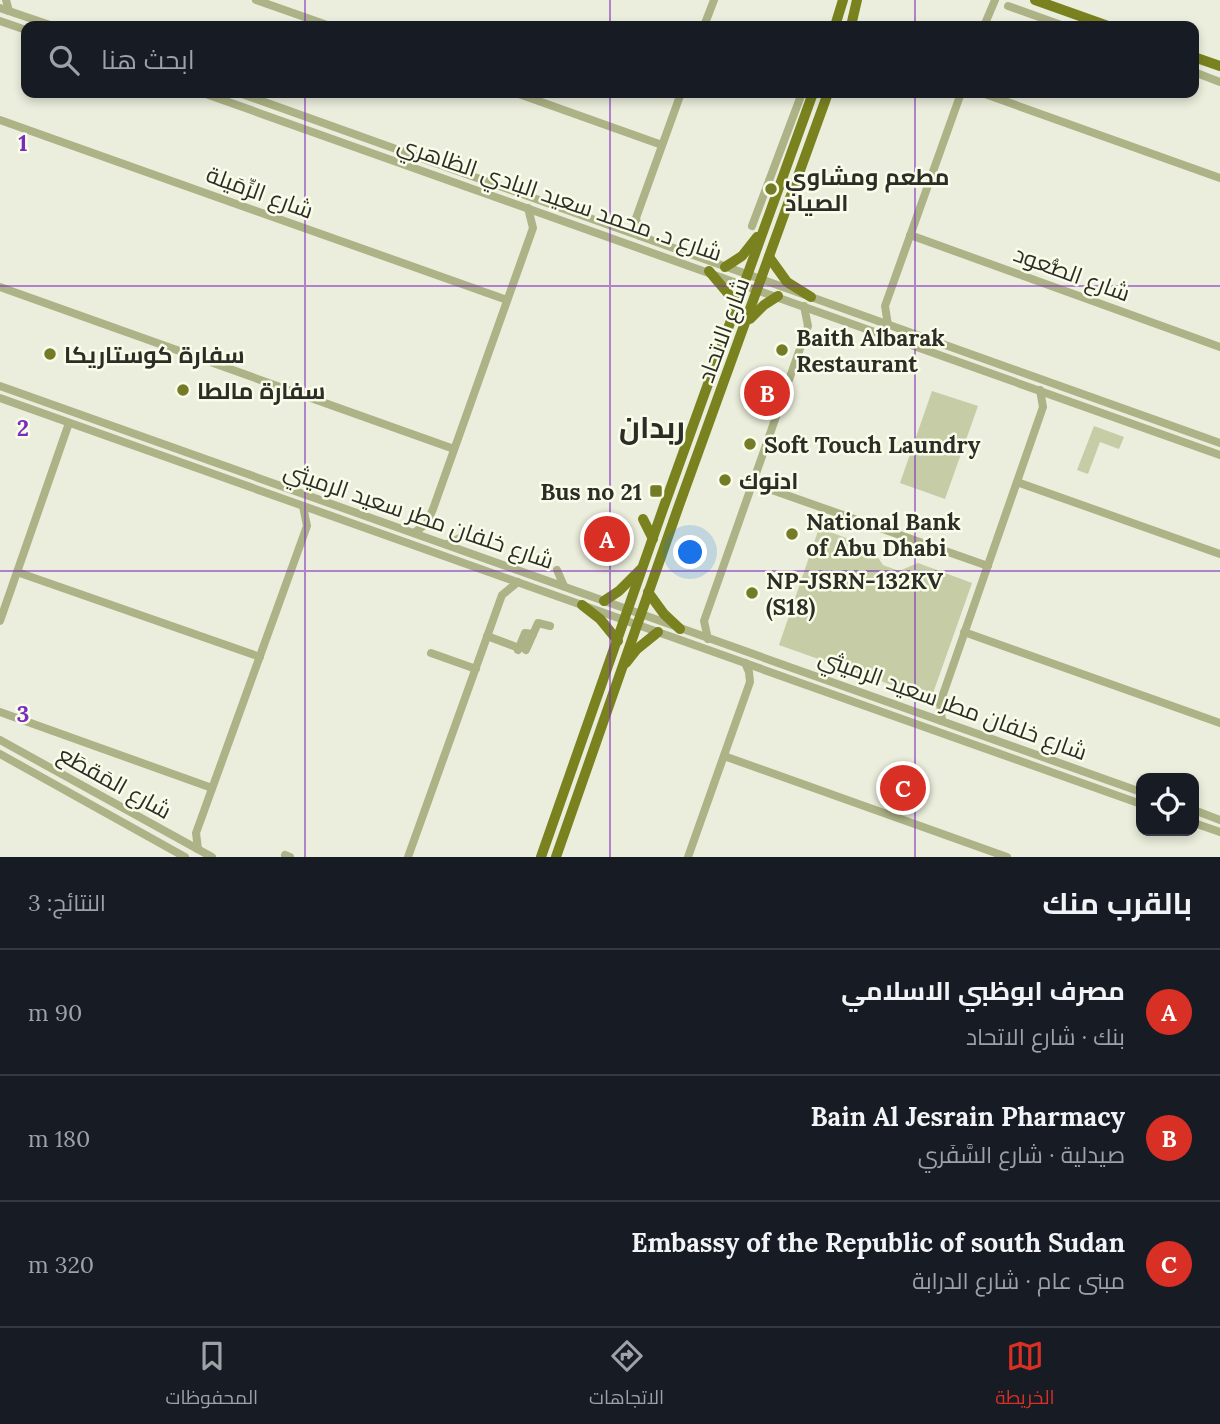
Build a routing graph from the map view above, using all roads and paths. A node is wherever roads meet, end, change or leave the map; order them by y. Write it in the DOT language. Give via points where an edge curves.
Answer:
graph roads {
  1 [pos="6,0"];
  2 [pos="256,0"];
  3 [pos="714,0"];
  4 [pos="843,0"];
  5 [pos="858,0"];
  6 [pos="993,1"];
  7 [pos="1036,1"];
  8 [pos="1008,6"];
  9 [pos="0,8"];
  10 [pos="9,11"];
  11 [pos="1035,16"];
  12 [pos="33,21"];
  13 [pos="316,21"];
  14 [pos="706,21"];
  15 [pos="837,21"];
  16 [pos="853,21"];
  17 [pos="986,21"];
  18 [pos="1050,21"];
  19 [pos="1094,21"];
  20 [pos="1,22"];
  21 [pos="21,28"];
  22 [pos="1199,59"];
  23 [pos="1220,66"];
  24 [pos="1199,74"];
  25 [pos="1220,82"];
  26 [pos="217,98"];
  27 [pos="253,98"];
  28 [pos="530,98"];
  29 [pos="679,98"];
  30 [pos="800,98"];
  31 [pos="811,98"];
  32 [pos="826,98"];
  33 [pos="959,98"];
  34 [pos="996,98"];
  35 [pos="0,120"];
  36 [pos="662,145"];
  37 [pos="1220,178"];
  38 [pos="768,182"];
  39 [pos="505,188"];
  40 [pos="778,192"];
  41 [pos="501,199"];
  42 [pos="528,208"];
  43 [pos="550,215"];
  44 [pos="636,218"];
  45 [pos="752,226"];
  46 [pos="766,226"];
  47 [pos="533,228"];
  48 [pos="622,230"];
  49 [pos="910,235"];
  50 [pos="640,236"];
  51 [pos="769,257"];
  52 [pos="725,267"];
  53 [pos="709,271"];
  54 [pos="746,279"];
  55 [pos="760,284"];
  56 [pos="0,287"];
  57 [pos="778,296"];
  58 [pos="507,300"];
  59 [pos="807,301"];
  60 [pos="737,304"];
  61 [pos="885,306"];
  62 [pos="825,313"];
  63 [pos="870,318"];
  64 [pos="746,325"];
  65 [pos="888,325"];
  66 [pos="808,326"];
  67 [pos="914,334"];
  68 [pos="909,343"];
  69 [pos="1220,346"];
  70 [pos="0,386"];
  71 [pos="1040,390"];
  72 [pos="1059,397"];
  73 [pos="0,398"];
  74 [pos="1044,407"];
  75 [pos="69,422"];
  76 [pos="108,424"];
  77 [pos="104,435"];
  78 [pos="1220,443"];
  79 [pos="454,449"];
  80 [pos="1220,454"];
  81 [pos="1017,482"];
  82 [pos="752,483"];
  83 [pos="282,487"];
  84 [pos="278,497"];
  85 [pos="303,506"];
  86 [pos="324,513"];
  87 [pos="643,519"];
  88 [pos="427,523"];
  89 [pos="307,526"];
  90 [pos="414,533"];
  91 [pos="464,536"];
  92 [pos="430,539"];
  93 [pos="653,539"];
  94 [pos="447,544"];
  95 [pos="1220,554"];
  96 [pos="643,566"];
  97 [pos="988,566"];
  98 [pos="557,570"];
  99 [pos="17,572"];
  100 [pos="498,575"];
  101 [pos="518,582"];
  102 [pos="564,586"];
  103 [pos="648,592"];
  104 [pos="502,595"];
  105 [pos="604,601"];
  106 [pos="582,605"];
  107 [pos="626,615"];
  108 [pos="638,620"];
  109 [pos="0,621"];
  110 [pos="704,621"];
  111 [pos="550,626"];
  112 [pos="682,630"];
  113 [pos="658,632"];
  114 [pos="964,632"];
  115 [pos="487,636"];
  116 [pos="708,639"];
  117 [pos="618,640"];
  118 [pos="431,653"];
  119 [pos="260,657"];
  120 [pos="744,663"];
  121 [pos="476,669"];
  122 [pos="622,669"];
  123 [pos="799,670"];
  124 [pos="767,671"];
  125 [pos="795,681"];
  126 [pos="750,682"];
  127 [pos="940,703"];
  128 [pos="0,712"];
  129 [pos="925,715"];
  130 [pos="942,721"];
  131 [pos="1220,723"];
  132 [pos="0,740"];
  133 [pos="0,754"];
  134 [pos="724,756"];
  135 [pos="47,780"];
  136 [pos="75,782"];
  137 [pos="212,789"];
  138 [pos="1136,790"];
  139 [pos="1136,802"];
  140 [pos="1199,812"];
  141 [pos="1220,820"];
  142 [pos="1199,825"];
  143 [pos="1220,832"];
  144 [pos="196,833"];
  145 [pos="184,842"];
  146 [pos="198,849"];
  147 [pos="185,857"];
  148 [pos="212,857"];
  149 [pos="408,857"];
  150 [pos="541,857"];
  151 [pos="556,857"];
  152 [pos="688,857"];
  153 [pos="1007,857"];
  1 -- 10 [label="street"];
  2 -- 13 [label="street"];
  3 -- 14 [label="street"];
  4 -- 15 [label="main road"];
  5 -- 16 [label="main road"];
  6 -- 17 [label="street"];
  7 -- 11 [label="street"];
  7 -- 19 [label="main road"];
  8 -- 11 [label="street"];
  9 -- 10 [label="street"];
  10 -- 12 [label="street"];
  11 -- 18 [label="street"];
  20 -- 21 [label="street"];
  22 -- 23 [label="main road"];
  24 -- 25 [label="street"];
  26 -- 41 [label="street, شارع د. محمد سعيد البادي الظاهري"];
  27 -- 39 [label="street, شارع د. محمد سعيد البادي الظاهري"];
  28 -- 36 [label="street"];
  29 -- 36 [label="street"];
  30 -- 38 [label="street"];
  31 -- 40 [label="main road, شارع الاتحاد"];
  32 -- 51 [label="main road, شارع الاتحاد"];
  33 -- 49 [label="street"];
  34 -- 37 [label="street"];
  35 -- 58 [label="street, شارع الرِّمَيلة"];
  36 -- 44 [label="street"];
  38 -- 40 [label="main road"];
  38 -- 45 [label="street"];
  39 -- 41 [label="street"];
  39 -- 48 [label="street, شارع د. محمد سعيد البادي الظاهري"];
  40 -- 46 [label="main road, شارع الاتحاد"];
  41 -- 42 [label="street, شارع د. محمد سعيد البادي الظاهري"];
  42 -- 43 [label="street, شارع د. محمد سعيد البادي الظاهري"];
  42 -- 47 [label="street"];
  43 -- 47 [label="street"];
  43 -- 53 [label="street, شارع د. محمد سعيد البادي الظاهري"];
  44 -- 48 [label="street"];
  44 -- 50 [label="street"];
  46 -- 52 [label="main road" via="746,252"];
  46 -- 54 [label="main road, شارع الاتحاد"];
  47 -- 58 [label="street"];
  48 -- 50 [label="street, شارع د. محمد سعيد البادي الظاهري"];
  49 -- 61 [label="street"];
  49 -- 69 [label="street, شارع الصُّعود"];
  50 -- 52 [label="street, شارع د. محمد سعيد البادي الظاهري"];
  51 -- 55 [label="main road, شارع الاتحاد"];
  51 -- 59 [label="main road"];
  52 -- 54 [label="street, شارع د. محمد سعيد البادي الظاهري"];
  53 -- 54 [label="street, شارع د. محمد سعيد البادي الظاهري"];
  53 -- 60 [label="main road"];
  54 -- 55 [label="street, شارع د. محمد سعيد البادي الظاهري"];
  54 -- 60 [label="main road, شارع الاتحاد"];
  55 -- 57 [label="street, شارع د. محمد سعيد البادي الظاهري"];
  55 -- 59 [label="street, شارع د. محمد سعيد البادي الظاهري"];
  55 -- 64 [label="main road, شارع الاتحاد"];
  56 -- 79 [label="street"];
  57 -- 59 [label="street, شارع د. محمد سعيد البادي الظاهري"];
  57 -- 64 [label="main road"];
  58 -- 79 [label="street"];
  59 -- 62 [label="street, شارع د. محمد سعيد البادي الظاهري"];
  59 -- 63 [label="street, شارع د. محمد سعيد البادي الظاهري"];
  59 -- 66 [label="street"];
  60 -- 93 [label="main road, شارع الاتحاد"];
  61 -- 63 [label="street"];
  61 -- 65 [label="street"];
  62 -- 66 [label="street"];
  62 -- 68 [label="street, شارع د. محمد سعيد البادي الظاهري"];
  63 -- 65 [label="street, شارع د. محمد سعيد البادي الظاهري"];
  64 -- 103 [label="main road, شارع الاتحاد"];
  65 -- 67 [label="street, شارع د. محمد سعيد البادي الظاهري"];
  66 -- 82 [label="street"];
  67 -- 68 [label="street"];
  67 -- 78 [label="street, شارع د. محمد سعيد البادي الظاهري"];
  68 -- 71 [label="street, شارع د. محمد سعيد البادي الظاهري"];
  70 -- 76 [label="street, شارع خلفان مطر سعيد الرميثي"];
  71 -- 72 [label="street, شارع د. محمد سعيد البادي الظاهري"];
  71 -- 74 [label="street"];
  72 -- 74 [label="street"];
  72 -- 80 [label="street, شارع د. محمد سعيد البادي الظاهري"];
  73 -- 75 [label="street, شارع خلفان مطر سعيد الرميثي"];
  74 -- 81 [label="street"];
  75 -- 77 [label="street, شارع خلفان مطر سعيد الرميثي"];
  75 -- 99 [label="street"];
  76 -- 77 [label="street"];
  76 -- 83 [label="street, شارع خلفان مطر سعيد الرميثي"];
  77 -- 84 [label="street, شارع خلفان مطر سعيد الرميثي"];
  79 -- 88 [label="street"];
  81 -- 95 [label="street"];
  81 -- 97 [label="street"];
  82 -- 97 [label="street"];
  82 -- 110 [label="street"];
  83 -- 84 [label="street"];
  83 -- 90 [label="street, شارع خلفان مطر سعيد الرميثي"];
  84 -- 85 [label="street, شارع خلفان مطر سعيد الرميثي"];
  85 -- 86 [label="street, شارع خلفان مطر سعيد الرميثي"];
  85 -- 89 [label="street"];
  86 -- 89 [label="street"];
  86 -- 100 [label="street, شارع خلفان مطر سعيد الرميثي"];
  87 -- 93 [label="main road"];
  88 -- 90 [label="street"];
  88 -- 92 [label="street"];
  89 -- 119 [label="street"];
  90 -- 92 [label="street, شارع خلفان مطر سعيد الرميثي"];
  91 -- 94 [label="street"];
  92 -- 94 [label="street, شارع خلفان مطر سعيد الرميثي"];
  93 -- 96 [label="main road, شارع الاتحاد"];
  94 -- 102 [label="street, شارع خلفان مطر سعيد الرميثي"];
  96 -- 105 [label="main road"];
  96 -- 107 [label="main road, شارع الاتحاد"];
  97 -- 114 [label="street"];
  98 -- 102 [label="street"];
  99 -- 109 [label="street"];
  99 -- 119 [label="street"];
  100 -- 101 [label="street, شارع خلفان مطر سعيد الرميثي"];
  100 -- 104 [label="street"];
  101 -- 104 [label="street"];
  101 -- 106 [label="street, شارع خلفان مطر سعيد الرميثي"];
  102 -- 105 [label="street, شارع خلفان مطر سعيد الرميثي"];
  103 -- 108 [label="main road, شارع الاتحاد"];
  103 -- 112 [label="main road"];
  104 -- 115 [label="street"];
  105 -- 107 [label="street, شارع خلفان مطر سعيد الرميثي"];
  106 -- 107 [label="street, شارع خلفان مطر سعيد الرميثي"];
  106 -- 117 [label="main road"];
  107 -- 108 [label="street, شارع خلفان مطر سعيد الرميثي"];
  107 -- 117 [label="main road, شارع الاتحاد"];
  108 -- 112 [label="street, شارع خلفان مطر سعيد الرميثي"];
  108 -- 113 [label="street, شارع خلفان مطر سعيد الرميثي"];
  108 -- 122 [label="main road, شارع الاتحاد"];
  110 -- 112 [label="street"];
  110 -- 116 [label="street"];
  111 -- 115 [label="street" via="538,623 533,634 524,633 521,649"];
  112 -- 116 [label="street, شارع خلفان مطر سعيد الرميثي"];
  113 -- 120 [label="street, شارع خلفان مطر سعيد الرميثي"];
  113 -- 122 [label="main road"];
  114 -- 127 [label="street"];
  114 -- 131 [label="street"];
  115 -- 121 [label="street"];
  116 -- 123 [label="street, شارع خلفان مطر سعيد الرميثي"];
  117 -- 150 [label="main road, شارع الاتحاد"];
  118 -- 121 [label="street"];
  119 -- 137 [label="street"];
  120 -- 124 [label="street, شارع خلفان مطر سعيد الرميثي"];
  120 -- 126 [label="street"];
  121 -- 149 [label="street"];
  122 -- 151 [label="main road, شارع الاتحاد"];
  123 -- 125 [label="street"];
  123 -- 129 [label="street, شارع خلفان مطر سعيد الرميثي"];
  124 -- 125 [label="street, شارع خلفان مطر سعيد الرميثي"];
  124 -- 126 [label="street"];
  125 -- 139 [label="street, شارع خلفان مطر سعيد الرميثي"];
  126 -- 134 [label="street"];
  127 -- 129 [label="street"];
  127 -- 130 [label="street"];
  128 -- 137 [label="street"];
  129 -- 130 [label="street, شارع خلفان مطر سعيد الرميثي"];
  130 -- 138 [label="street, شارع خلفان مطر سعيد الرميثي"];
  132 -- 136 [label="street, شارع المَقطَع"];
  133 -- 135 [label="street, شارع المَقطَع"];
  134 -- 152 [label="street"];
  134 -- 153 [label="street"];
  135 -- 136 [label="street" via="68,786"];
  135 -- 147 [label="street, شارع المَقطَع"];
  136 -- 145 [label="street, شارع المَقطَع"];
  137 -- 144 [label="street"];
  140 -- 141 [label="street"];
  142 -- 143 [label="street"];
  144 -- 145 [label="street"];
  144 -- 146 [label="street"];
  145 -- 146 [label="street, شارع المَقطَع"];
  146 -- 148 [label="street, شارع المَقطَع"];
}
